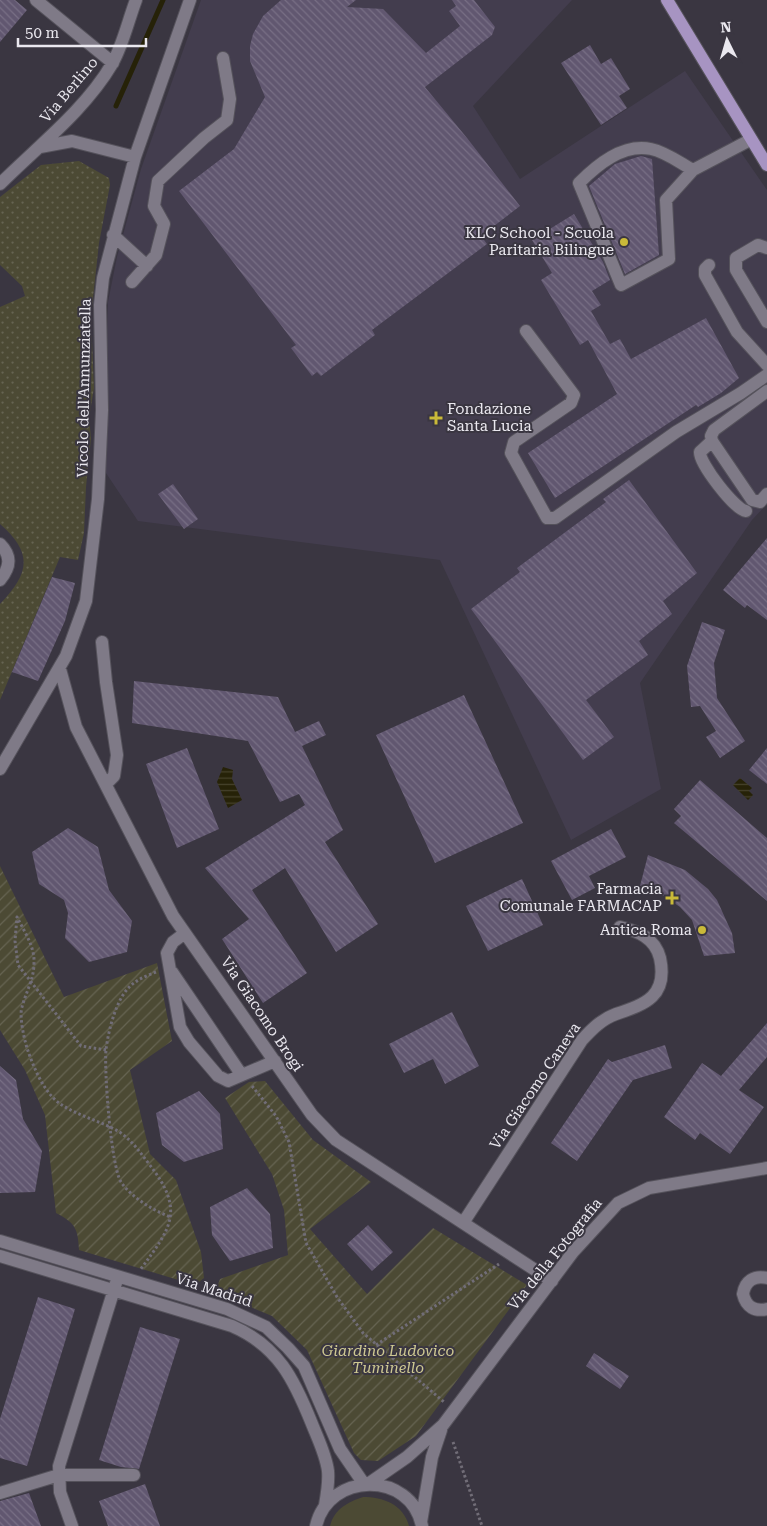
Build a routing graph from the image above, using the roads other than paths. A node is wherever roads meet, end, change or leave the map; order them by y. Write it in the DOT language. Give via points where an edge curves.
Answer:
graph roads {
  1 [pos="36,0"];
  2 [pos="136,0"];
  3 [pos="190,0"];
  4 [pos="667,0"];
  5 [pos="223,58"];
  6 [pos="113,63"];
  7 [pos="750,140"];
  8 [pos="40,148"];
  9 [pos="135,157"];
  10 [pos="767,165"];
  11 [pos="693,170"];
  12 [pos="0,184"];
  13 [pos="113,235"];
  14 [pos="767,248"];
  15 [pos="709,265"];
  16 [pos="147,266"];
  17 [pos="132,282"];
  18 [pos="767,322"];
  19 [pos="526,331"];
  20 [pos="767,366"];
  21 [pos="767,375"];
  22 [pos="767,392"];
  23 [pos="712,442"];
  24 [pos="767,494"];
  25 [pos="746,511"];
  26 [pos="0,544"];
  27 [pos="0,580"];
  28 [pos="102,642"];
  29 [pos="60,669"];
  30 [pos="0,769"];
  31 [pos="106,784"];
  32 [pos="620,927"];
  33 [pos="185,932"];
  34 [pos="171,970"];
  35 [pos="275,1061"];
  36 [pos="241,1074"];
  37 [pos="767,1168"];
  38 [pos="463,1224"];
  39 [pos="0,1241"];
  40 [pos="0,1256"];
  41 [pos="72,1262"];
  42 [pos="118,1276"];
  43 [pos="67,1277"];
  44 [pos="767,1278"];
  45 [pos="552,1281"];
  46 [pos="113,1291"];
  47 [pos="767,1309"];
  48 [pos="443,1425"];
  49 [pos="134,1475"];
  50 [pos="59,1476"];
  51 [pos="366,1484"];
  52 [pos="0,1493"];
  53 [pos="326,1505"];
  54 [pos="421,1524"];
  55 [pos="72,1526"];
  56 [pos="316,1526"];
  1 -- 6 [label="street"];
  2 -- 6 [label="street, Via Berlino"];
  3 -- 9 [label="street, Vicolo dell'Annunziatella"];
  4 -- 7 [label="main road"];
  5 -- 16 [label="street" via="230,99 227,120 158,181 154,206 164,224 156,256"];
  6 -- 8 [label="street, Via Berlino" via="94,89"];
  7 -- 10 [label="main road"];
  7 -- 11 [label="street"];
  8 -- 9 [label="street" via="72,141"];
  8 -- 12 [label="street, Via Berlino"];
  9 -- 13 [label="street, Vicolo dell'Annunziatella"];
  11 -- 11 [label="street" via="661,152 638,148 604,161 579,183 621,285 669,259 666,200"];
  13 -- 16 [label="street"];
  13 -- 29 [label="street, Vicolo dell'Annunziatella" via="100,305 101,441 91,571 86,601"];
  14 -- 18 [label="street" via="758,245 736,258 735,264"];
  15 -- 20 [label="street" via="705,275 737,332"];
  16 -- 17 [label="street"];
  19 -- 21 [label="street" via="574,395 571,403 511,447 511,453 548,518 555,518 676,432"];
  22 -- 23 [label="street" via="714,430"];
  23 -- 24 [label="street" via="752,500 760,502"];
  23 -- 25 [label="street" via="700,452 702,462 735,505"];
  26 -- 27 [label="street" via="9,559 9,570"];
  28 -- 31 [label="street" via="118,755 114,776"];
  29 -- 30 [label="street, Vicolo dell'Annunziatella"];
  29 -- 31 [label="street, Via Giacomo Brogi" via="76,727"];
  31 -- 33 [label="street, Via Giacomo Brogi" via="173,916"];
  32 -- 38 [label="street, Via Giacomo Caneva" via="652,942 658,952 662,968 657,990 640,1007 615,1014 596,1025 582,1040"];
  33 -- 34 [label="street" via="168,947"];
  33 -- 35 [label="street, Via Giacomo Brogi"];
  34 -- 36 [label="street"];
  34 -- 36 [label="street" via="178,1021 186,1037 223,1079 228,1081"];
  35 -- 36 [label="street"];
  35 -- 38 [label="street, Via Giacomo Brogi" via="308,1110 336,1140"];
  37 -- 45 [label="street, Via della Fotografia" via="649,1188 625,1198 600,1221"];
  38 -- 45 [label="street, Via Giacomo Brogi"];
  39 -- 41 [label="street, Via Madrid"];
  40 -- 43 [label="street, Via Madrid"];
  41 -- 42 [label="street, Via Madrid"];
  41 -- 43 [label="street"];
  42 -- 46 [label="street"];
  42 -- 51 [label="street, Via Madrid" via="237,1312 273,1333 304,1366 344,1458"];
  43 -- 46 [label="street, Via Madrid"];
  44 -- 47 [label="street" via="753,1278 744,1287 743,1294 744,1300 754,1309"];
  45 -- 48 [label="street, Via della Fotografia"];
  46 -- 50 [label="street" via="59,1466"];
  46 -- 53 [label="street, Via Madrid" via="232,1326 269,1350 293,1379 320,1443 328,1478"];
  48 -- 51 [label="street, Via della Fotografia" via="407,1457"];
  48 -- 54 [label="street, Via della Fotografia" via="432,1457"];
  49 -- 50 [label="street"];
  50 -- 52 [label="street"];
  50 -- 55 [label="street" via="60,1492"];
  51 -- 53 [label="street, Via della Fotografia" via="346,1488"];
  51 -- 54 [label="street" via="398,1492 410,1502"];
  53 -- 56 [label="street"];
}
